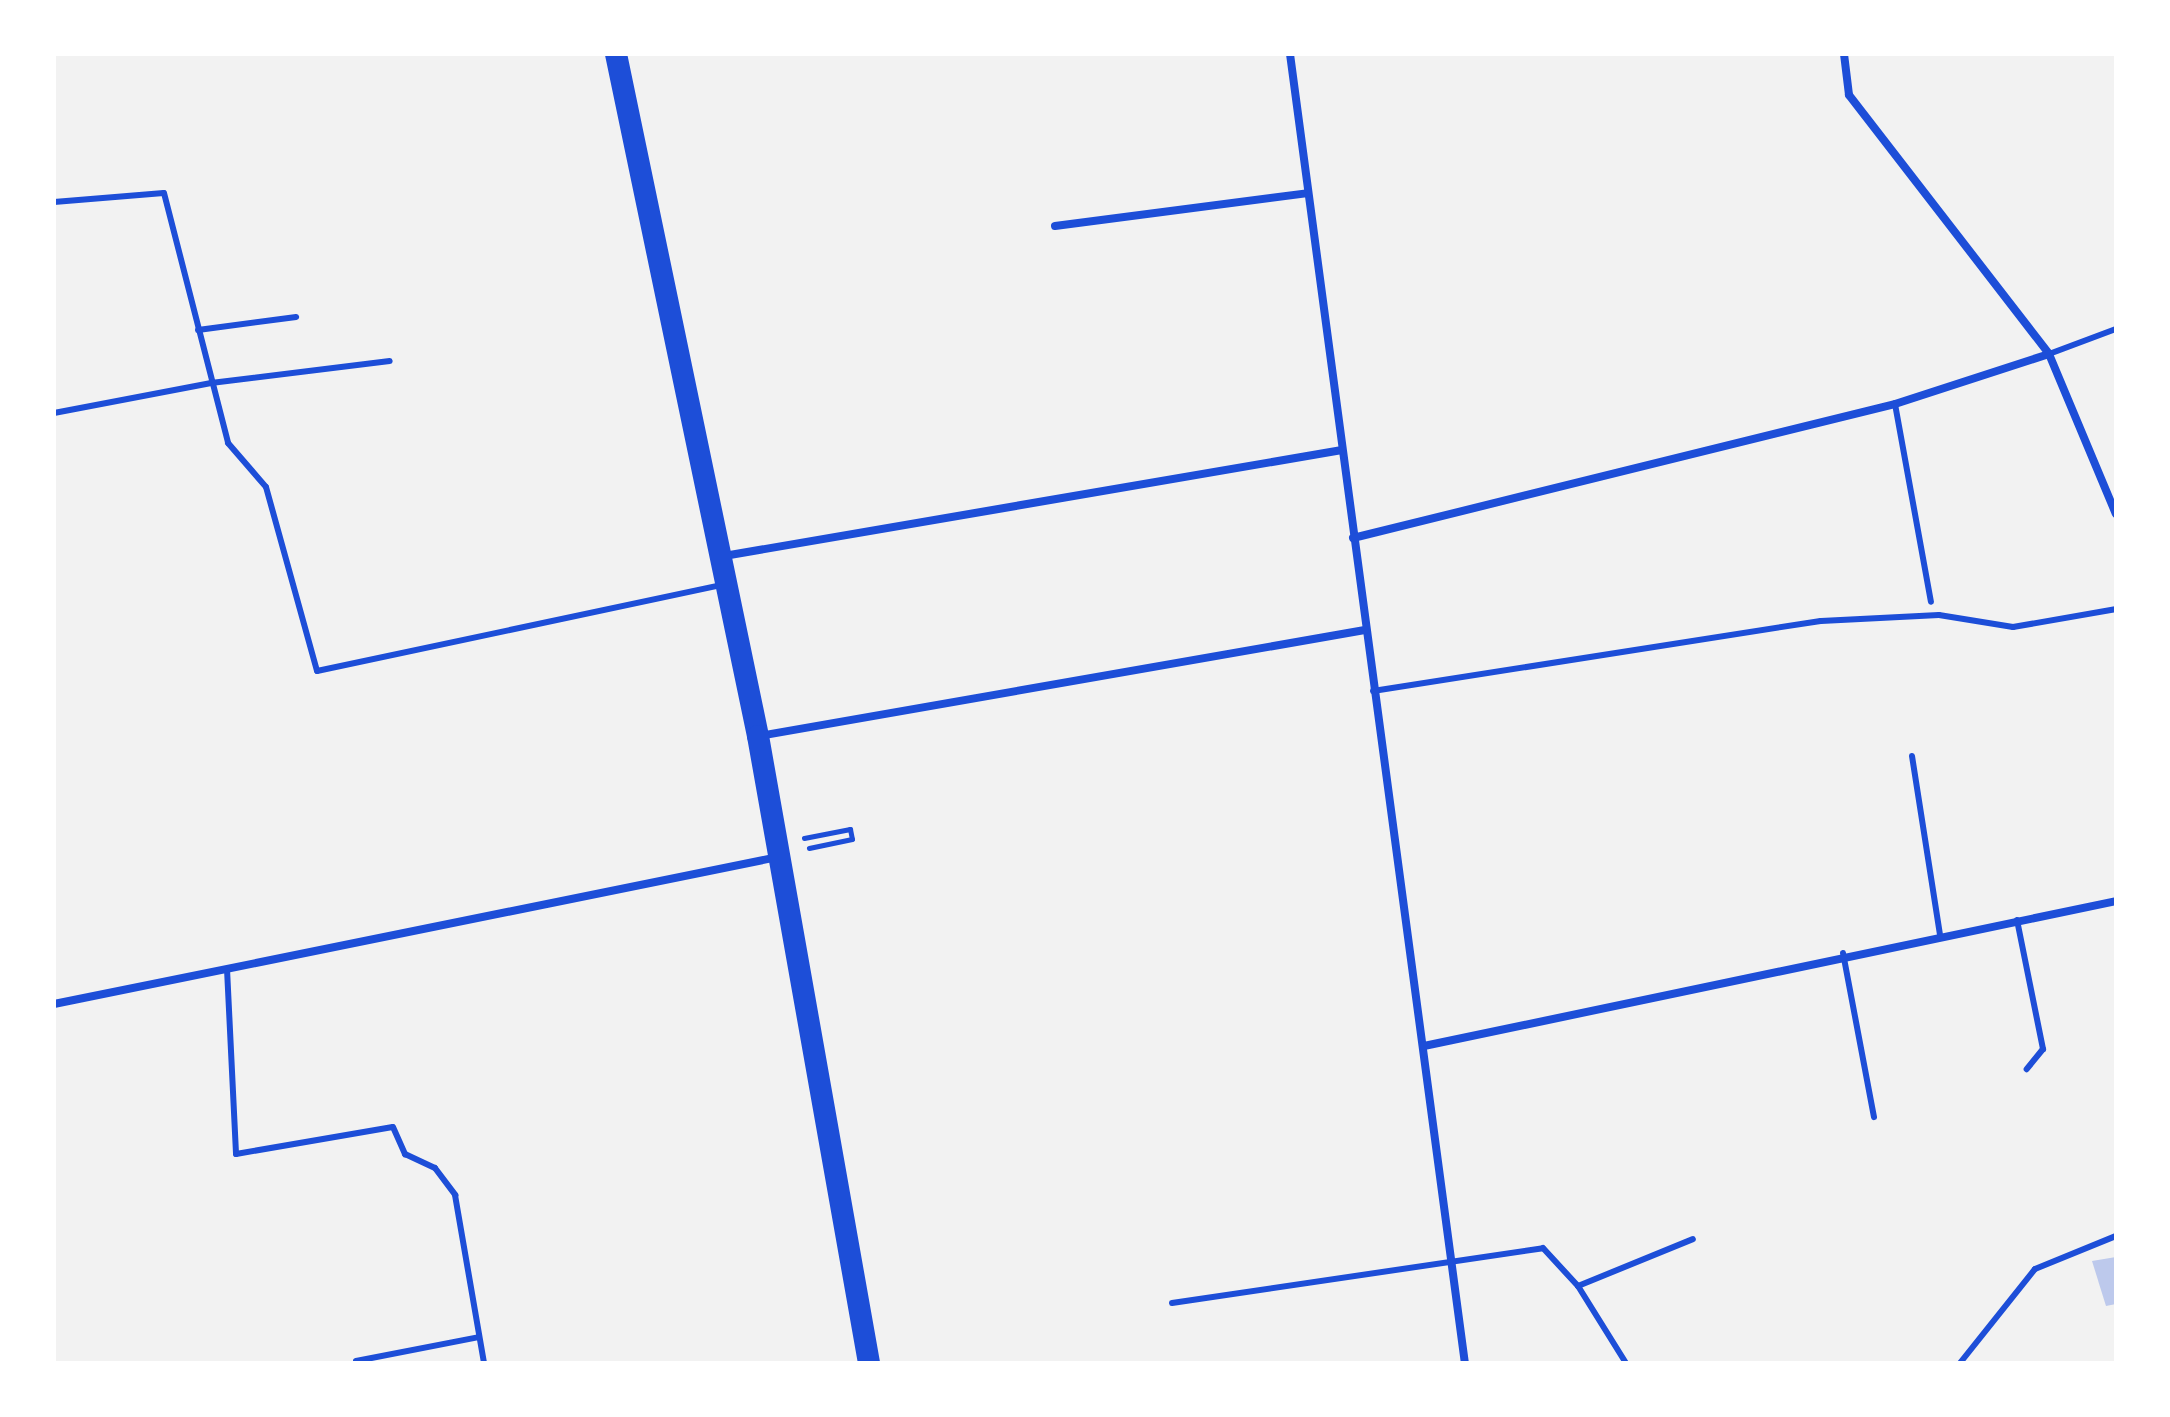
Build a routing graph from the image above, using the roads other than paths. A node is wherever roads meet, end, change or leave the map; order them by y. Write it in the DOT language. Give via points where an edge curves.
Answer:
graph roads {
  1 [pos="616,54"];
  2 [pos="1290,54"];
  3 [pos="1844,54"];
  4 [pos="1308,193"];
  5 [pos="54,202"];
  6 [pos="1055,226"];
  7 [pos="296,317"];
  8 [pos="2116,329"];
  9 [pos="198,330"];
  10 [pos="2049,354"];
  11 [pos="390,361"];
  12 [pos="211,383"];
  13 [pos="1895,404"];
  14 [pos="54,413"];
  15 [pos="1342,450"];
  16 [pos="2116,514"];
  17 [pos="1353,538"];
  18 [pos="720,556"];
  19 [pos="726,584"];
  20 [pos="1931,602"];
  21 [pos="2116,609"];
  22 [pos="1365,630"];
  23 [pos="1373,691"];
  24 [pos="758,736"];
  25 [pos="1912,756"];
  26 [pos="779,857"];
  27 [pos="2116,901"];
  28 [pos="2017,920"];
  29 [pos="1940,935"];
  30 [pos="1843,953"];
  31 [pos="227,969"];
  32 [pos="54,1004"];
  33 [pos="1424,1046"];
  34 [pos="2027,1069"];
  35 [pos="1874,1117"];
  36 [pos="2116,1236"];
  37 [pos="1693,1239"];
  38 [pos="1452,1260"];
  39 [pos="1578,1286"];
  40 [pos="1172,1303"];
  41 [pos="479,1337"];
  42 [pos="356,1361"];
  43 [pos="484,1363"];
  44 [pos="869,1363"];
  45 [pos="1465,1363"];
  46 [pos="1626,1363"];
  47 [pos="1960,1363"];
  1 -- 18 [label="highway"];
  2 -- 4 [label="street"];
  3 -- 10 [label="street" via="1849,95"];
  4 -- 6 [label="street"];
  4 -- 15 [label="street"];
  5 -- 9 [label="lane" via="164,193"];
  7 -- 9 [label="lane"];
  8 -- 10 [label="lane"];
  9 -- 12 [label="lane"];
  10 -- 13 [label="street"];
  10 -- 16 [label="street"];
  11 -- 12 [label="lane"];
  12 -- 14 [label="lane"];
  12 -- 19 [label="lane" via="228,443 266,487 317,671"];
  13 -- 17 [label="street"];
  13 -- 20 [label="lane"];
  15 -- 17 [label="street"];
  15 -- 18 [label="street"];
  17 -- 22 [label="street"];
  18 -- 19 [label="highway"];
  19 -- 24 [label="highway"];
  21 -- 23 [label="lane" via="2013,627 1939,615 1821,621"];
  22 -- 23 [label="street"];
  22 -- 24 [label="street"];
  23 -- 33 [label="street"];
  24 -- 26 [label="highway"];
  25 -- 29 [label="lane"];
  26 -- 31 [label="street"];
  26 -- 44 [label="highway"];
  27 -- 28 [label="street"];
  28 -- 29 [label="street"];
  28 -- 34 [label="lane" via="2043,1049"];
  29 -- 30 [label="street"];
  30 -- 33 [label="street"];
  30 -- 35 [label="lane"];
  31 -- 32 [label="street"];
  31 -- 41 [label="lane" via="236,1154 393,1127 405,1154 449,1179"];
  33 -- 38 [label="street"];
  36 -- 47 [label="lane" via="2035,1269"];
  37 -- 39 [label="lane"];
  38 -- 39 [label="lane" via="1543,1248"];
  38 -- 40 [label="lane"];
  38 -- 45 [label="street"];
  39 -- 46 [label="lane"];
  41 -- 42 [label="lane"];
  41 -- 43 [label="lane"];
}
